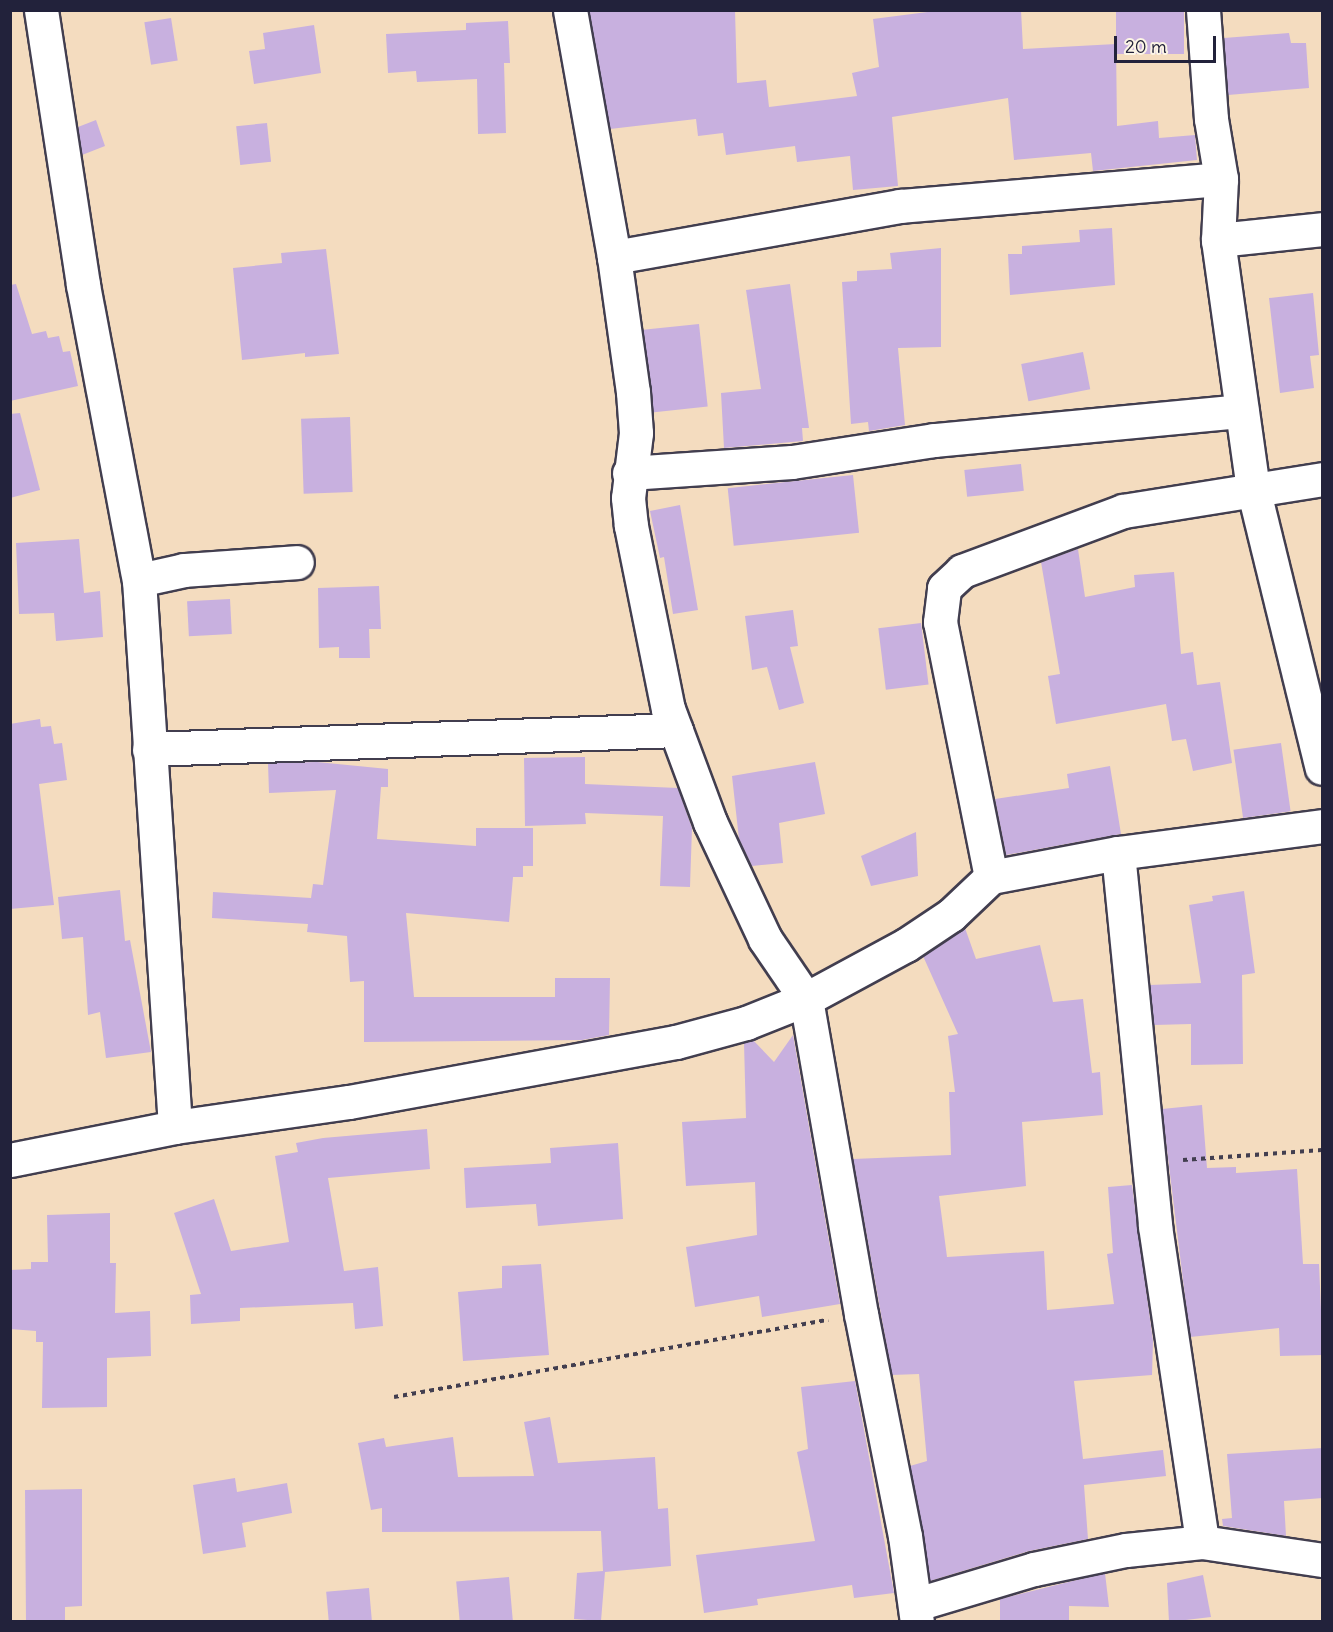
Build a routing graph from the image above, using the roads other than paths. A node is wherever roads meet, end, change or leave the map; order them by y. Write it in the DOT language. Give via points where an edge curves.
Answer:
graph roads {
  1 [pos="41,10"];
  2 [pos="570,10"];
  3 [pos="1203,10"];
  4 [pos="1221,179"];
  5 [pos="1323,229"];
  6 [pos="1218,240"];
  7 [pos="614,257"];
  8 [pos="1242,411"];
  9 [pos="629,473"];
  10 [pos="1323,479"];
  11 [pos="1253,488"];
  12 [pos="297,562"];
  13 [pos="139,580"];
  14 [pos="676,730"];
  15 [pos="149,748"];
  16 [pos="1323,768"];
  17 [pos="1323,826"];
  18 [pos="1118,853"];
  19 [pos="991,877"];
  20 [pos="806,999"];
  21 [pos="175,1127"];
  22 [pos="10,1160"];
  23 [pos="1202,1542"];
  24 [pos="1323,1560"];
  25 [pos="917,1613"];
  1 -- 13 [label="street" via="83,285"];
  2 -- 7 [label="street"];
  3 -- 4 [label="street" via="1210,119"];
  4 -- 6 [label="street"];
  4 -- 7 [label="street" via="900,206"];
  5 -- 6 [label="street"];
  6 -- 8 [label="street"];
  7 -- 9 [label="street" via="636,433"];
  8 -- 9 [label="street" via="934,440 792,462"];
  8 -- 11 [label="street"];
  9 -- 14 [label="street" via="632,526 668,709"];
  10 -- 11 [label="street"];
  11 -- 16 [label="street"];
  11 -- 19 [label="street" via="1122,511 1080,524 963,571 944,588 940,622"];
  12 -- 13 [label="street" via="184,570"];
  13 -- 15 [label="street"];
  14 -- 15 [label="street"];
  14 -- 20 [label="street" via="710,822 765,939"];
  15 -- 21 [label="street"];
  17 -- 18 [label="street"];
  18 -- 19 [label="street"];
  18 -- 23 [label="street" via="1149,1163"];
  19 -- 20 [label="street" via="951,915 924,933"];
  20 -- 21 [label="street" via="746,1023 676,1042 349,1102"];
  20 -- 25 [label="street"];
  21 -- 22 [label="street"];
  23 -- 24 [label="street"];
  23 -- 25 [label="street" via="1126,1550 1034,1569"];
}
